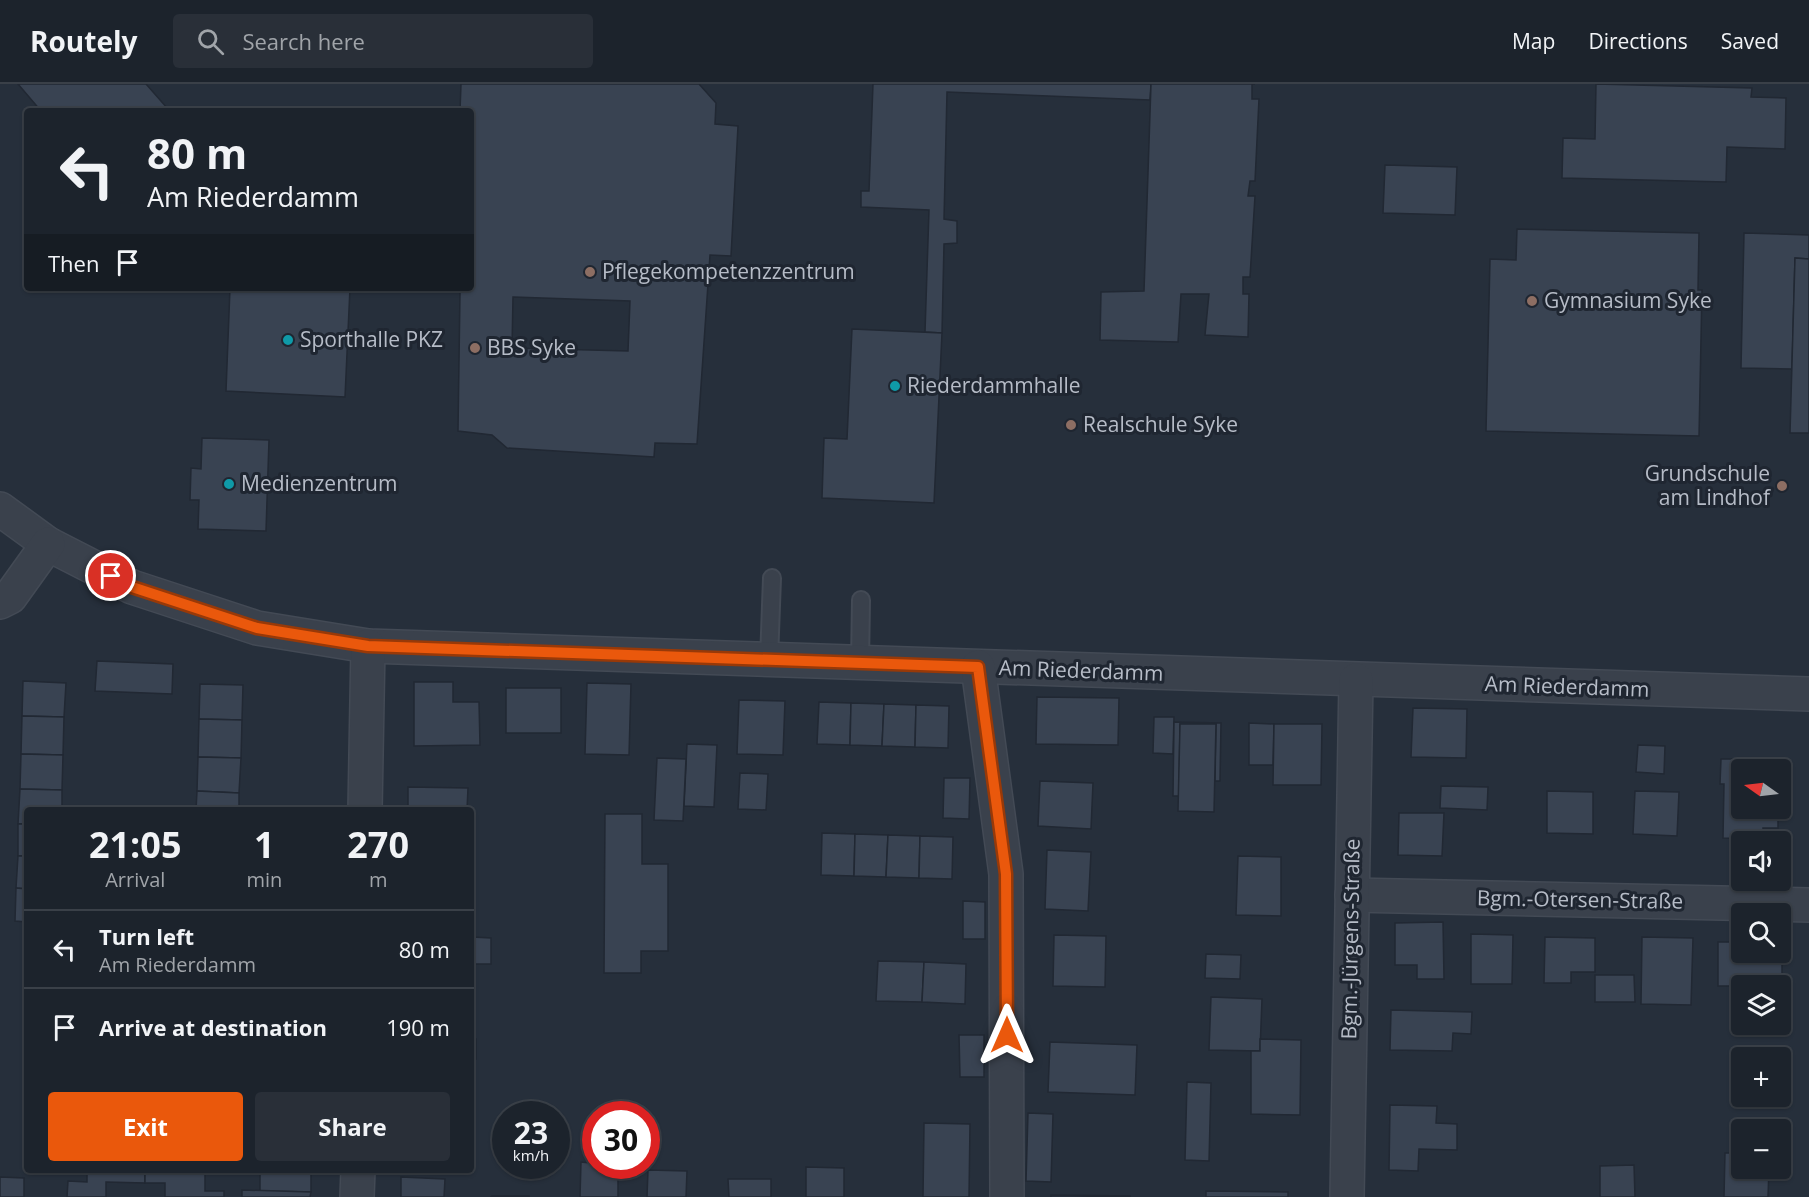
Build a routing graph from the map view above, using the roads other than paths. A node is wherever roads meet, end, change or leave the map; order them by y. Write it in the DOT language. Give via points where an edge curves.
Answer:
graph roads {
  1 [pos="0,508"];
  2 [pos="48,544"];
  3 [pos="772,578"];
  4 [pos="861,600"];
  5 [pos="0,602"];
  6 [pos="368,646"];
  7 [pos="769,660"];
  8 [pos="860,663"];
  9 [pos="978,667"];
  10 [pos="1356,680"];
  11 [pos="1809,694"];
  12 [pos="365,807"];
  13 [pos="1352,896"];
  14 [pos="1809,905"];
  15 [pos="358,1173"];
  16 [pos="357,1197"];
  17 [pos="1007,1197"];
  18 [pos="1347,1197"];
  1 -- 2 [label="street, Am Riederdamm"];
  2 -- 5 [label="street" via="10,597"];
  2 -- 6 [label="street, Am Riederdamm" via="132,587 257,628"];
  3 -- 7 [label="lane"];
  4 -- 8 [label="lane"];
  6 -- 7 [label="street, Am Riederdamm"];
  6 -- 12 [label="street"];
  7 -- 8 [label="street, Am Riederdamm"];
  8 -- 9 [label="street, Am Riederdamm"];
  9 -- 10 [label="street, Am Riederdamm"];
  9 -- 17 [label="street" via="1006,874"];
  10 -- 11 [label="street, Am Riederdamm"];
  10 -- 13 [label="street, Bgm.-Jürgens-Straße"];
  13 -- 14 [label="street, Bgm.-Otersen-Straße"];
  13 -- 18 [label="street, Bgm.-Jürgens-Straße"];
  15 -- 16 [label="street"];
}
